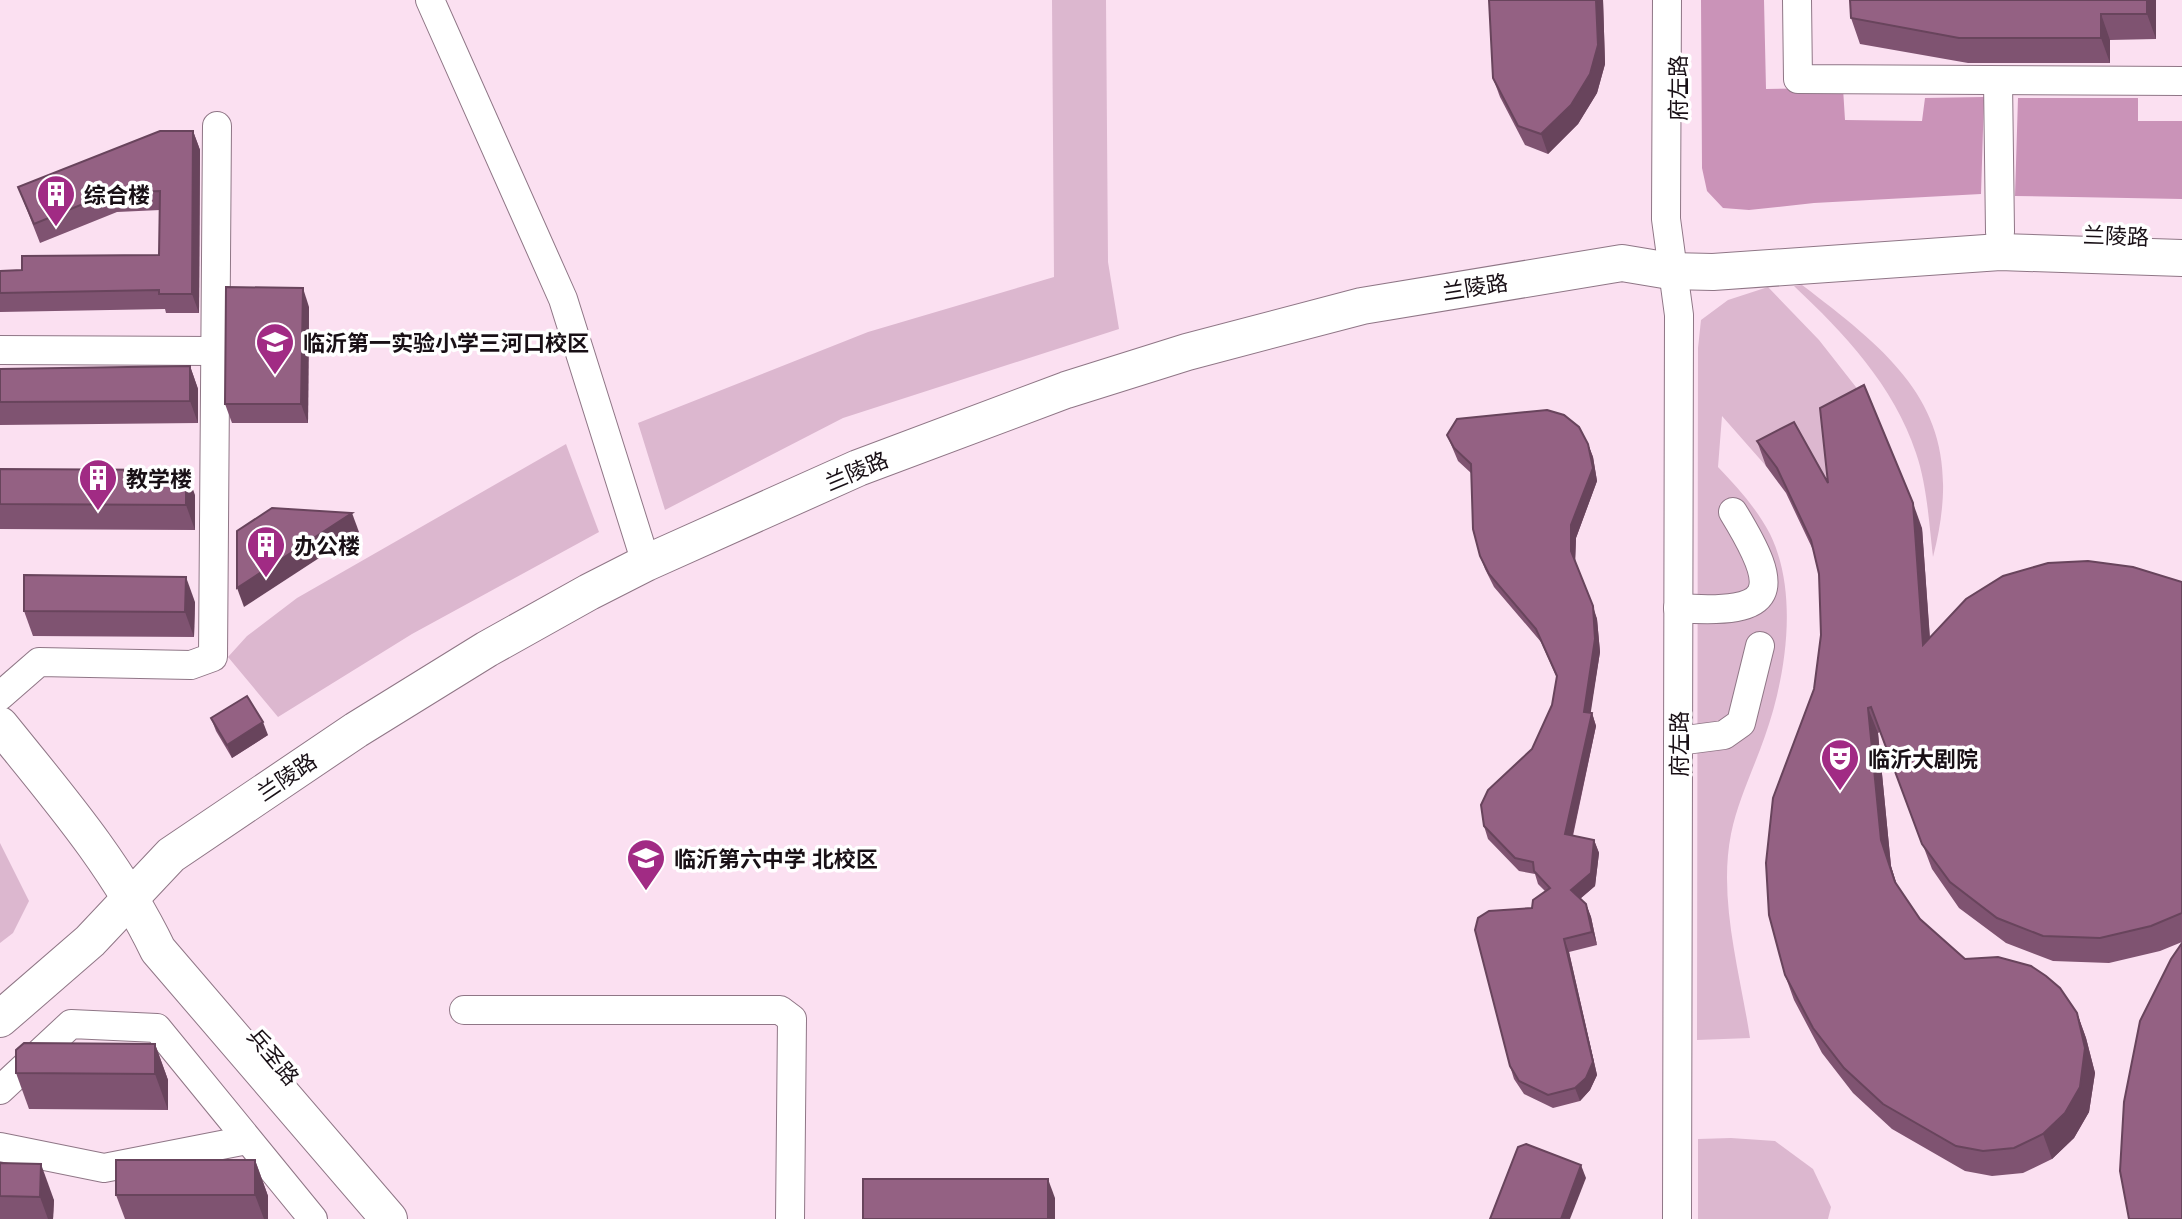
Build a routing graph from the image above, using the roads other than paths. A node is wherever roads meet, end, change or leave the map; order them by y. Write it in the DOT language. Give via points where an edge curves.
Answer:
graph roads {
  1 [pos="430,0"];
  2 [pos="1667,0"];
  3 [pos="1677,0"];
  4 [pos="1797,0"];
  5 [pos="1998,81"];
  6 [pos="2182,81"];
  7 [pos="217,126"];
  8 [pos="2000,232"];
  9 [pos="2182,238"];
  10 [pos="2182,258"];
  11 [pos="1670,271"];
  12 [pos="0,350"];
  13 [pos="214,351"];
  14 [pos="1733,512"];
  15 [pos="646,563"];
  16 [pos="1678,608"];
  17 [pos="1760,646"];
  18 [pos="0,696"];
  19 [pos="0,725"];
  20 [pos="1678,741"];
  21 [pos="0,753"];
  22 [pos="133,898"];
  23 [pos="0,993"];
  24 [pos="464,1010"];
  25 [pos="0,1019"];
  26 [pos="0,1090"];
  27 [pos="247,1140"];
  28 [pos="0,1147"];
  29 [pos="313,1219"];
  30 [pos="389,1219"];
  31 [pos="411,1219"];
  32 [pos="790,1219"];
  33 [pos="1667,1219"];
  34 [pos="1677,1219"];
  1 -- 15 [label="street" via="563,299"];
  2 -- 11 [label="street, 府左路"];
  3 -- 11 [label="street, 府左路" via="1676,218"];
  4 -- 5 [label="street" via="1798,79"];
  5 -- 6 [label="street"];
  5 -- 8 [label="street"];
  7 -- 13 [label="street"];
  8 -- 9 [label="main road, 兰陵路"];
  8 -- 11 [label="main road, 兰陵路" via="1713,252"];
  10 -- 11 [label="main road, 兰陵路" via="2000,252"];
  11 -- 15 [label="main road, 兰陵路" via="1622,263 1467,286 1362,306 1187,352 924,441"];
  11 -- 16 [label="street, 府左路" via="1679,315"];
  11 -- 22 [label="main road, 兰陵路" via="1366,325 1192,371 931,460 665,575 586,617 367,746 185,871"];
  11 -- 33 [label="street, 府左路"];
  12 -- 13 [label="street"];
  13 -- 18 [label="street" via="213,657 191,665 39,662"];
  14 -- 16 [label="street" via="1759,555 1765,575 1761,594 1750,605"];
  15 -- 22 [label="main road, 兰陵路" via="487,649 297,768 171,855"];
  16 -- 20 [label="street, 府左路"];
  17 -- 20 [label="street" via="1741,723 1724,735"];
  19 -- 22 [label="main road, 兵圣路"];
  20 -- 34 [label="street, 府左路"];
  21 -- 22 [label="main road, 兵圣路" via="91,865"];
  22 -- 23 [label="main road, 兰陵路" via="52,946"];
  22 -- 25 [label="main road, 兰陵路"];
  22 -- 30 [label="main road, 兵圣路" via="158,950"];
  22 -- 31 [label="main road, 兵圣路" via="176,935"];
  24 -- 32 [label="street" via="780,1010 792,1019"];
  26 -- 27 [label="street" via="71,1024 157,1028"];
  27 -- 28 [label="street" via="104,1168"];
  27 -- 29 [label="street"];
}
